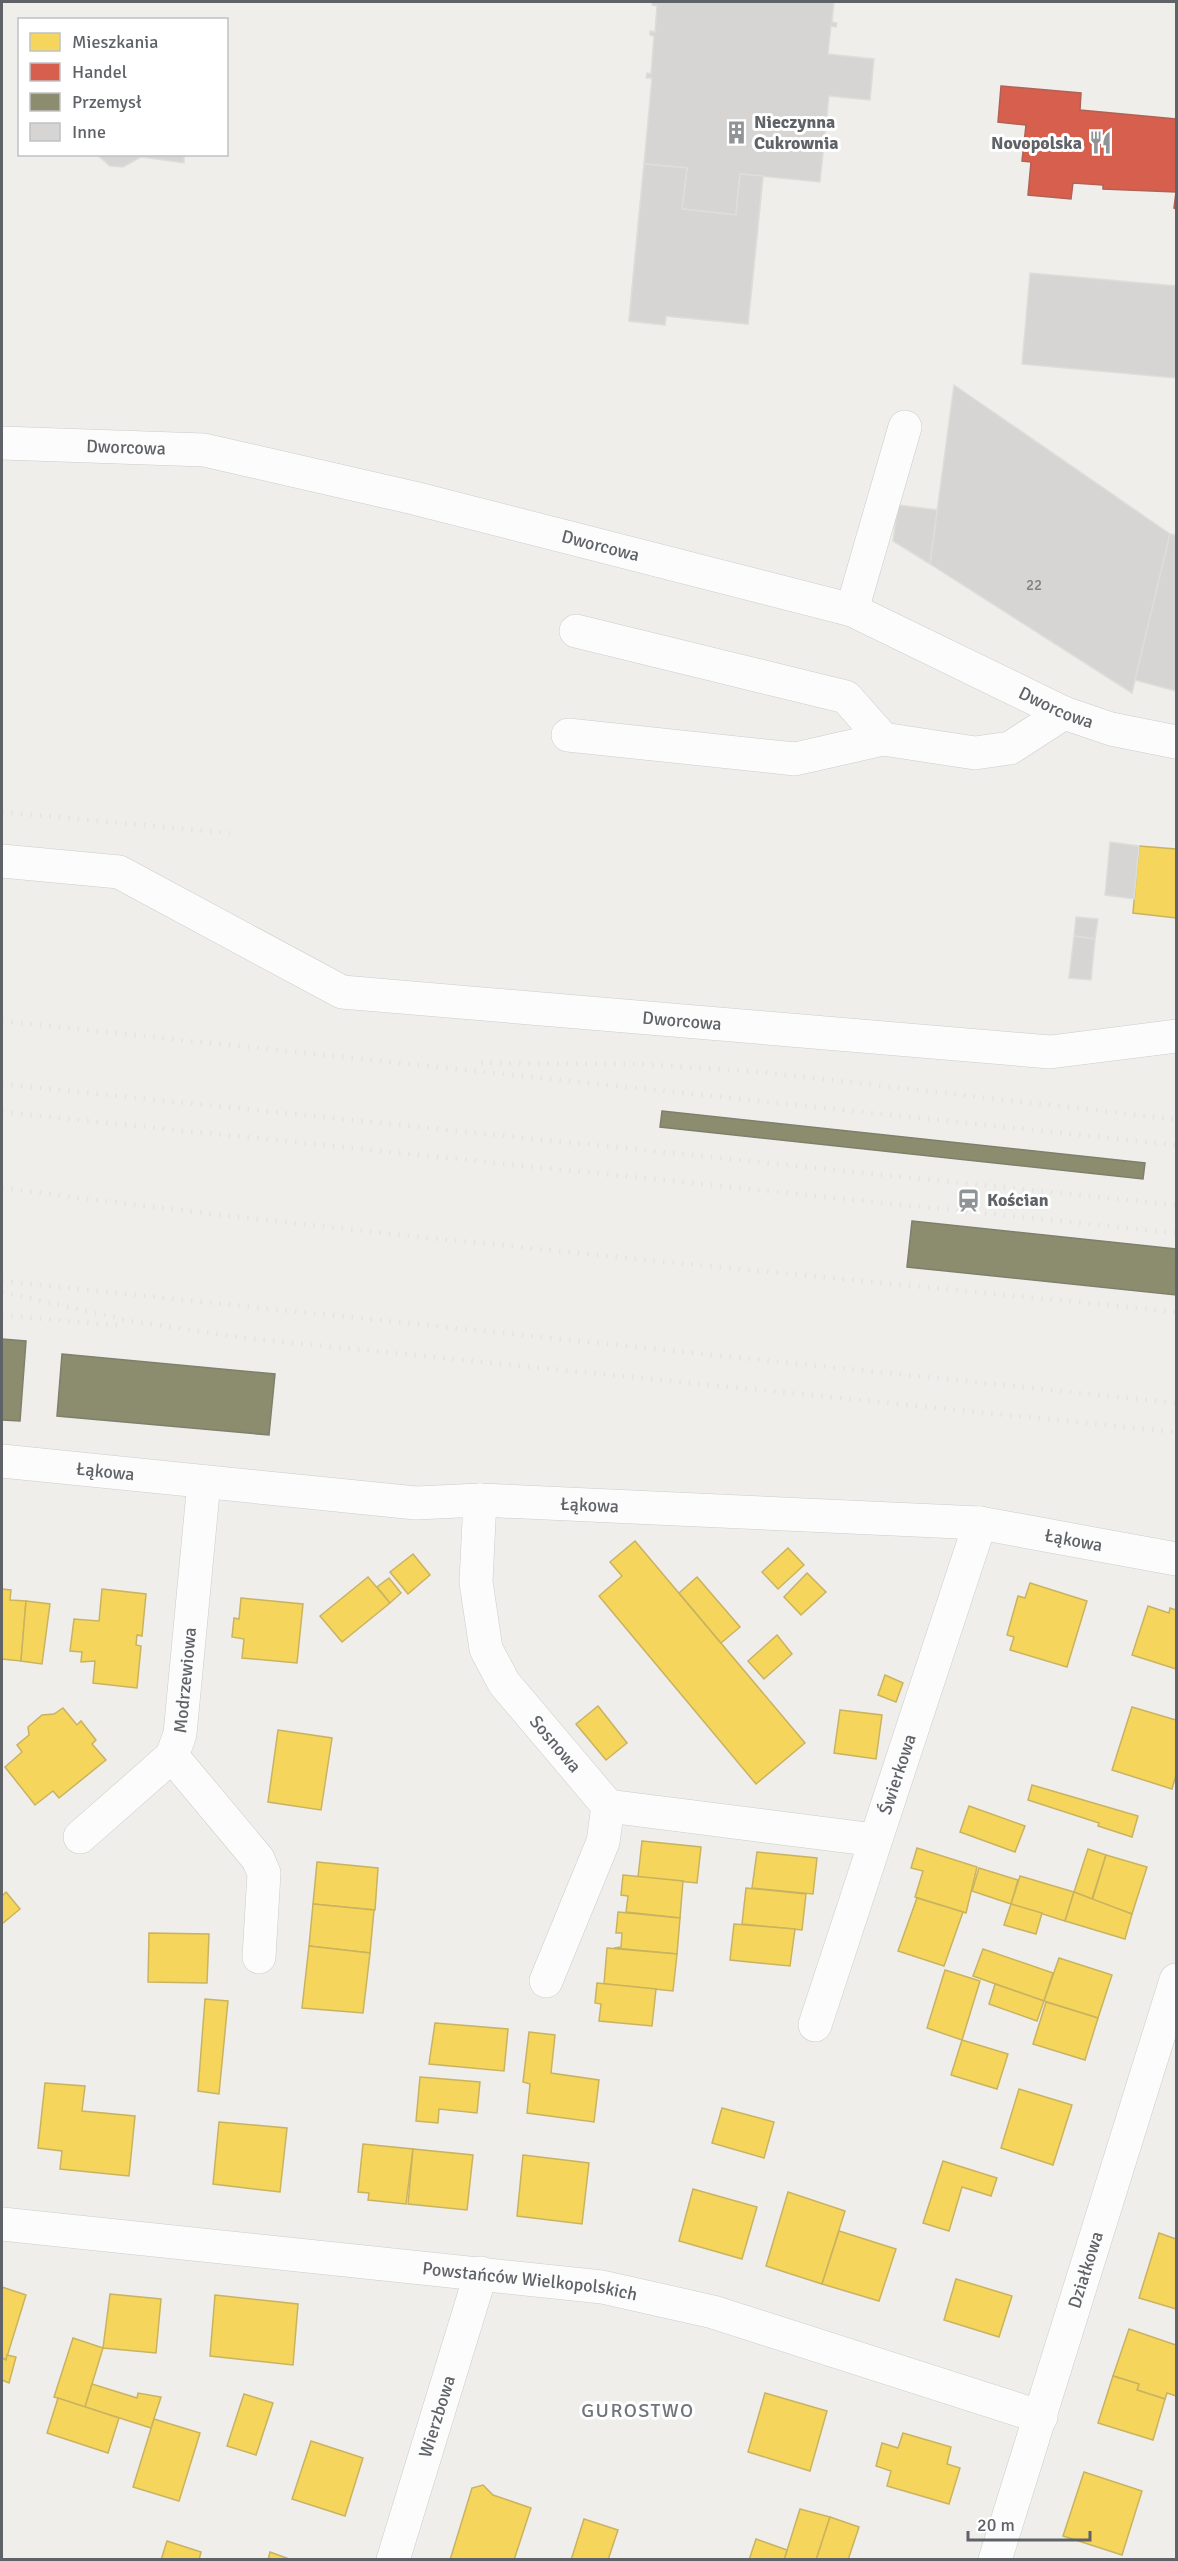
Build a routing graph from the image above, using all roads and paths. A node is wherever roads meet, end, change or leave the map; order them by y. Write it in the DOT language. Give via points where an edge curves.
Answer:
graph roads {
  1 [pos="905,427"];
  2 [pos="2,443"];
  3 [pos="852,610"];
  4 [pos="576,631"];
  5 [pos="1064,713"];
  6 [pos="568,735"];
  7 [pos="883,739"];
  8 [pos="1176,742"];
  9 [pos="2,861"];
  10 [pos="1176,1036"];
  11 [pos="2,1461"];
  12 [pos="204,1482"];
  13 [pos="480,1500"];
  14 [pos="980,1523"];
  15 [pos="1176,1559"];
  16 [pos="172,1756"];
  17 [pos="608,1806"];
  18 [pos="80,1837"];
  19 [pos="875,1840"];
  20 [pos="259,1957"];
  21 [pos="1176,1980"];
  22 [pos="546,1981"];
  23 [pos="815,2025"];
  24 [pos="2,2224"];
  25 [pos="481,2273"];
  26 [pos="1041,2417"];
  27 [pos="393,2559"];
  28 [pos="995,2559"];
  1 -- 3 [label="street"];
  2 -- 3 [label="street, Dworcowa" via="204,450 414,498"];
  3 -- 5 [label="street, Dworcowa"];
  4 -- 7 [label="street" via="846,697"];
  5 -- 7 [label="street" via="1010,748 975,753"];
  5 -- 8 [label="street, Dworcowa" via="1111,729"];
  6 -- 7 [label="street" via="795,759"];
  9 -- 10 [label="street, Dworcowa" via="119,872 342,992 1050,1052"];
  11 -- 12 [label="street, Łąkowa"];
  12 -- 13 [label="street, Łąkowa" via="416,1503"];
  12 -- 16 [label="street, Modrzewiowa" via="180,1734"];
  13 -- 14 [label="street, Łąkowa"];
  13 -- 17 [label="street, Sosnowa" via="476,1582 486,1649 504,1683"];
  14 -- 15 [label="street, Łąkowa"];
  14 -- 19 [label="street, Świerkowa"];
  16 -- 18 [label="street, Modrzewiowa"];
  16 -- 20 [label="street" via="258,1859 264,1873"];
  17 -- 19 [label="street"];
  17 -- 22 [label="street" via="603,1842"];
  19 -- 23 [label="street, Świerkowa"];
  21 -- 26 [label="street, Działkowa"];
  24 -- 25 [label="street, Powstańców Wielkopolskich"];
  25 -- 26 [label="street, Powstańców Wielkopolskich" via="590,2285 712,2312"];
  25 -- 27 [label="street, Wierzbowa"];
  26 -- 28 [label="street, Działkowa"];
}
